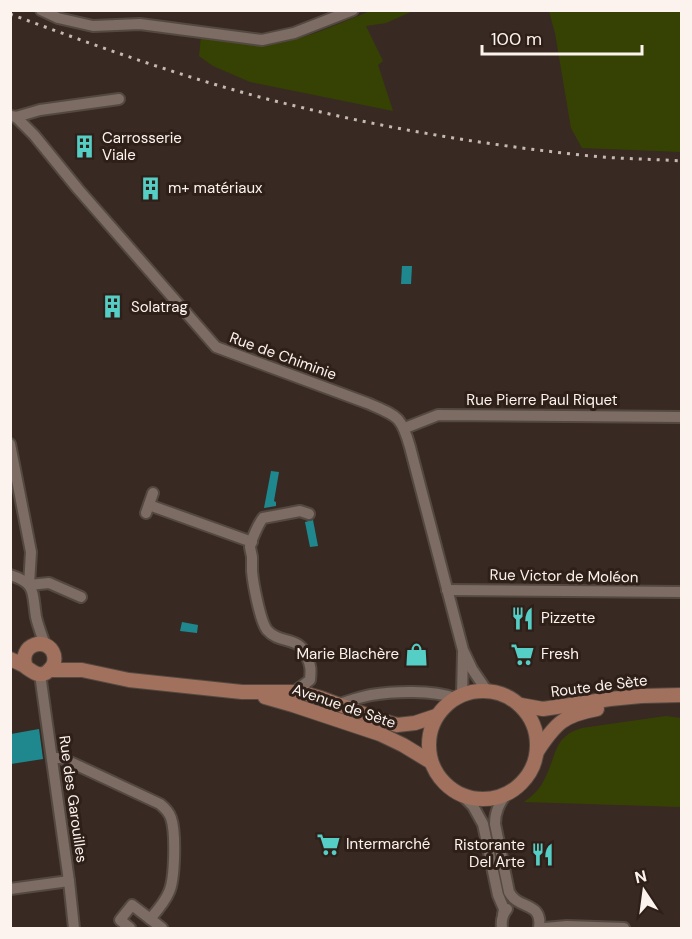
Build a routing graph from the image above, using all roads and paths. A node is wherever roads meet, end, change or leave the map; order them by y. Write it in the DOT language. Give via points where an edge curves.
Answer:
graph roads {
  1 [pos="41,10"];
  2 [pos="353,10"];
  3 [pos="119,99"];
  4 [pos="13,117"];
  5 [pos="681,417"];
  6 [pos="405,428"];
  7 [pos="10,444"];
  8 [pos="14,474"];
  9 [pos="153,493"];
  10 [pos="309,514"];
  11 [pos="252,542"];
  12 [pos="10,575"];
  13 [pos="29,585"];
  14 [pos="447,590"];
  15 [pos="681,592"];
  16 [pos="81,597"];
  17 [pos="39,649"];
  18 [pos="463,650"];
  19 [pos="10,652"];
  20 [pos="10,658"];
  21 [pos="26,667"];
  22 [pos="82,670"];
  23 [pos="45,673"];
  24 [pos="310,680"];
  25 [pos="487,691"];
  26 [pos="242,692"];
  27 [pos="294,692"];
  28 [pos="681,695"];
  29 [pos="458,696"];
  30 [pos="333,702"];
  31 [pos="681,703"];
  32 [pos="521,705"];
  33 [pos="436,716"];
  34 [pos="538,750"];
  35 [pos="52,758"];
  36 [pos="431,762"];
  37 [pos="506,794"];
  38 [pos="463,796"];
  39 [pos="69,881"];
  40 [pos="10,889"];
  41 [pos="524,904"];
  42 [pos="538,914"];
  43 [pos="503,915"];
  44 [pos="150,919"];
  45 [pos="567,926"];
  46 [pos="74,928"];
  47 [pos="130,928"];
  48 [pos="162,928"];
  49 [pos="502,928"];
  50 [pos="539,928"];
  51 [pos="545,928"];
  52 [pos="624,928"];
  1 -- 2 [label="street" via="93,26 140,24 262,40 294,33"];
  3 -- 4 [label="street"];
  4 -- 6 [label="street, Rue de Chiminie" via="34,135 216,347 391,413"];
  5 -- 6 [label="street, Rue Pierre Paul Riquet" via="438,415"];
  6 -- 14 [label="street"];
  7 -- 8 [label="street"];
  8 -- 13 [label="street" via="31,552"];
  9 -- 11 [label="street" via="147,509"];
  10 -- 11 [label="street" via="300,511 263,518"];
  11 -- 24 [label="street" via="252,572 262,622 275,637 305,650 311,667"];
  12 -- 13 [label="street"];
  13 -- 16 [label="street" via="50,583"];
  13 -- 17 [label="street" via="34,597"];
  14 -- 15 [label="street, Rue Victor de Moléon"];
  14 -- 18 [label="street"];
  17 -- 19 [label="main road"];
  17 -- 21 [label="main road" via="24,658"];
  17 -- 22 [label="main road, Avenue de Sète"];
  17 -- 23 [label="main road" via="54,664"];
  18 -- 25 [label="street"];
  18 -- 29 [label="street"];
  20 -- 21 [label="main road"];
  21 -- 23 [label="main road" via="35,674"];
  22 -- 23 [label="main road, Avenue de Sète"];
  22 -- 26 [label="main road, Avenue de Sète" via="129,680"];
  23 -- 35 [label="street, Rue des Garouilles"];
  24 -- 27 [label="street"];
  24 -- 30 [label="street"];
  25 -- 29 [label="main road"];
  25 -- 32 [label="main road" via="500,693"];
  26 -- 27 [label="main road, Avenue de Sète"];
  26 -- 36 [label="main road, Avenue de Sète" via="380,734"];
  27 -- 30 [label="main road, Avenue de Sète"];
  28 -- 32 [label="main road, Route de Sète" via="609,699 543,709"];
  29 -- 30 [label="street" via="408,692"];
  29 -- 33 [label="main road"];
  30 -- 33 [label="main road, Avenue de Sète" via="397,725"];
  31 -- 34 [label="main road, Route de Sète" via="582,712 560,722"];
  32 -- 34 [label="main road" via="531,718"];
  33 -- 36 [label="main road" via="428,745"];
  34 -- 37 [label="main road" via="528,777"];
  35 -- 39 [label="street, Rue des Garouilles"];
  35 -- 44 [label="street" via="68,761 166,809 173,826 172,882 165,900"];
  36 -- 38 [label="main road" via="449,788"];
  37 -- 38 [label="main road" via="492,799"];
  37 -- 41 [label="street" via="495,815 495,824 509,892"];
  38 -- 43 [label="street" via="483,824"];
  39 -- 40 [label="street"];
  39 -- 46 [label="street, Rue des Garouilles"];
  41 -- 42 [label="street"];
  41 -- 43 [label="street" via="512,906"];
  42 -- 45 [label="street"];
  42 -- 50 [label="street"];
  43 -- 49 [label="street"];
  44 -- 47 [label="street" via="132,905 120,920"];
  44 -- 48 [label="street"];
  45 -- 51 [label="street"];
  45 -- 52 [label="street"];
}
